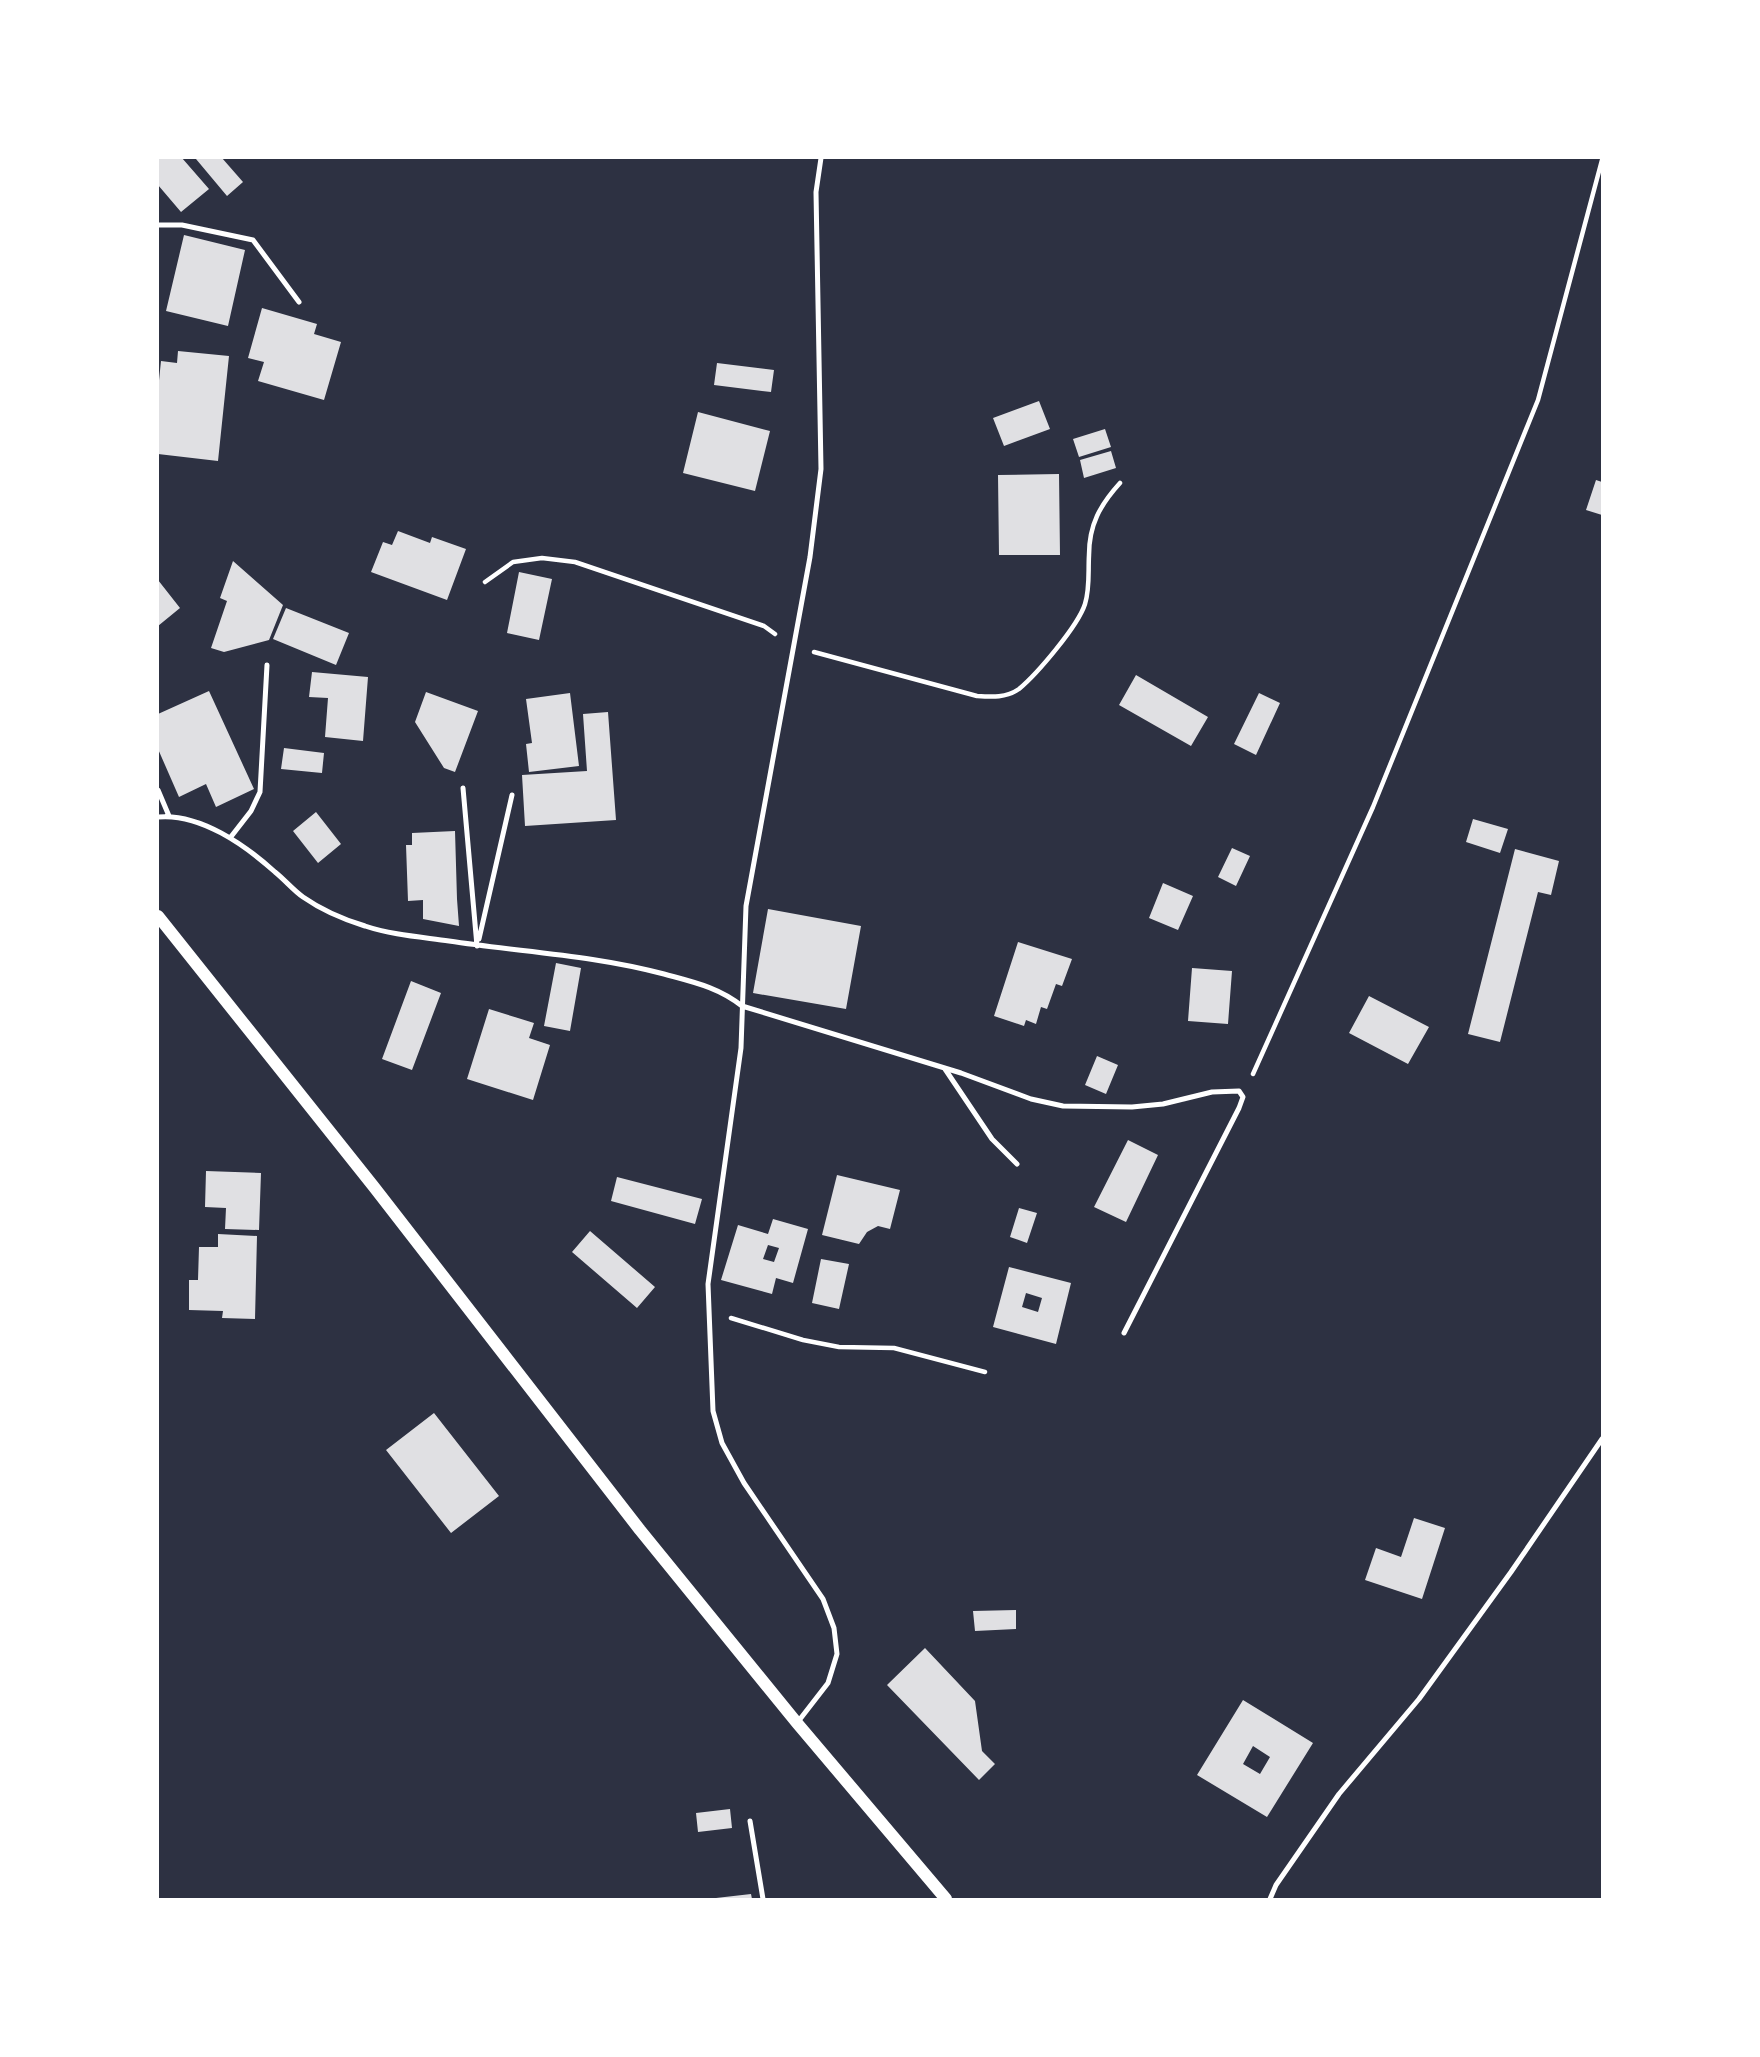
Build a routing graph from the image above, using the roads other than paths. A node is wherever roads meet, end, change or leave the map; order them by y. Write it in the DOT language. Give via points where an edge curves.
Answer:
graph roads {
  1 [pos="821,158"];
  2 [pos="158,225"];
  3 [pos="299,302"];
  4 [pos="267,666"];
  5 [pos="463,788"];
  6 [pos="158,790"];
  7 [pos="512,794"];
  8 [pos="169,816"];
  9 [pos="158,817"];
  10 [pos="230,838"];
  11 [pos="158,916"];
  12 [pos="477,946"];
  13 [pos="742,1006"];
  14 [pos="945,1069"];
  15 [pos="1017,1164"];
  16 [pos="1124,1333"];
  17 [pos="1602,1439"];
  18 [pos="797,1723"];
  19 [pos="750,1821"];
  20 [pos="763,1899"];
  21 [pos="946,1899"];
  22 [pos="1270,1899"];
  1 -- 13 [label="lane" via="816,192 821,469 810,557 746,906"];
  2 -- 3 [label="lane" via="182,225 253,240"];
  4 -- 10 [label="lane" via="260,792"];
  5 -- 12 [label="lane"];
  6 -- 8 [label="lane"];
  7 -- 12 [label="lane"];
  8 -- 9 [label="lane"];
  8 -- 10 [label="lane"];
  10 -- 12 [label="lane" via="335,917 383,932"];
  11 -- 18 [label="street" via="640,1531"];
  12 -- 13 [label="lane" via="630,965 723,991"];
  13 -- 14 [label="lane"];
  13 -- 18 [label="lane" via="741,1048 708,1284 713,1410 722,1444 823,1599 834,1628 837,1654 828,1683"];
  14 -- 15 [label="lane" via="992,1139"];
  14 -- 16 [label="lane" via="1063,1106 1132,1107 1239,1091 1243,1097 1233,1120"];
  17 -- 22 [label="lane" via="1419,1699 1339,1794"];
  18 -- 21 [label="street"];
  19 -- 20 [label="lane"];
}
